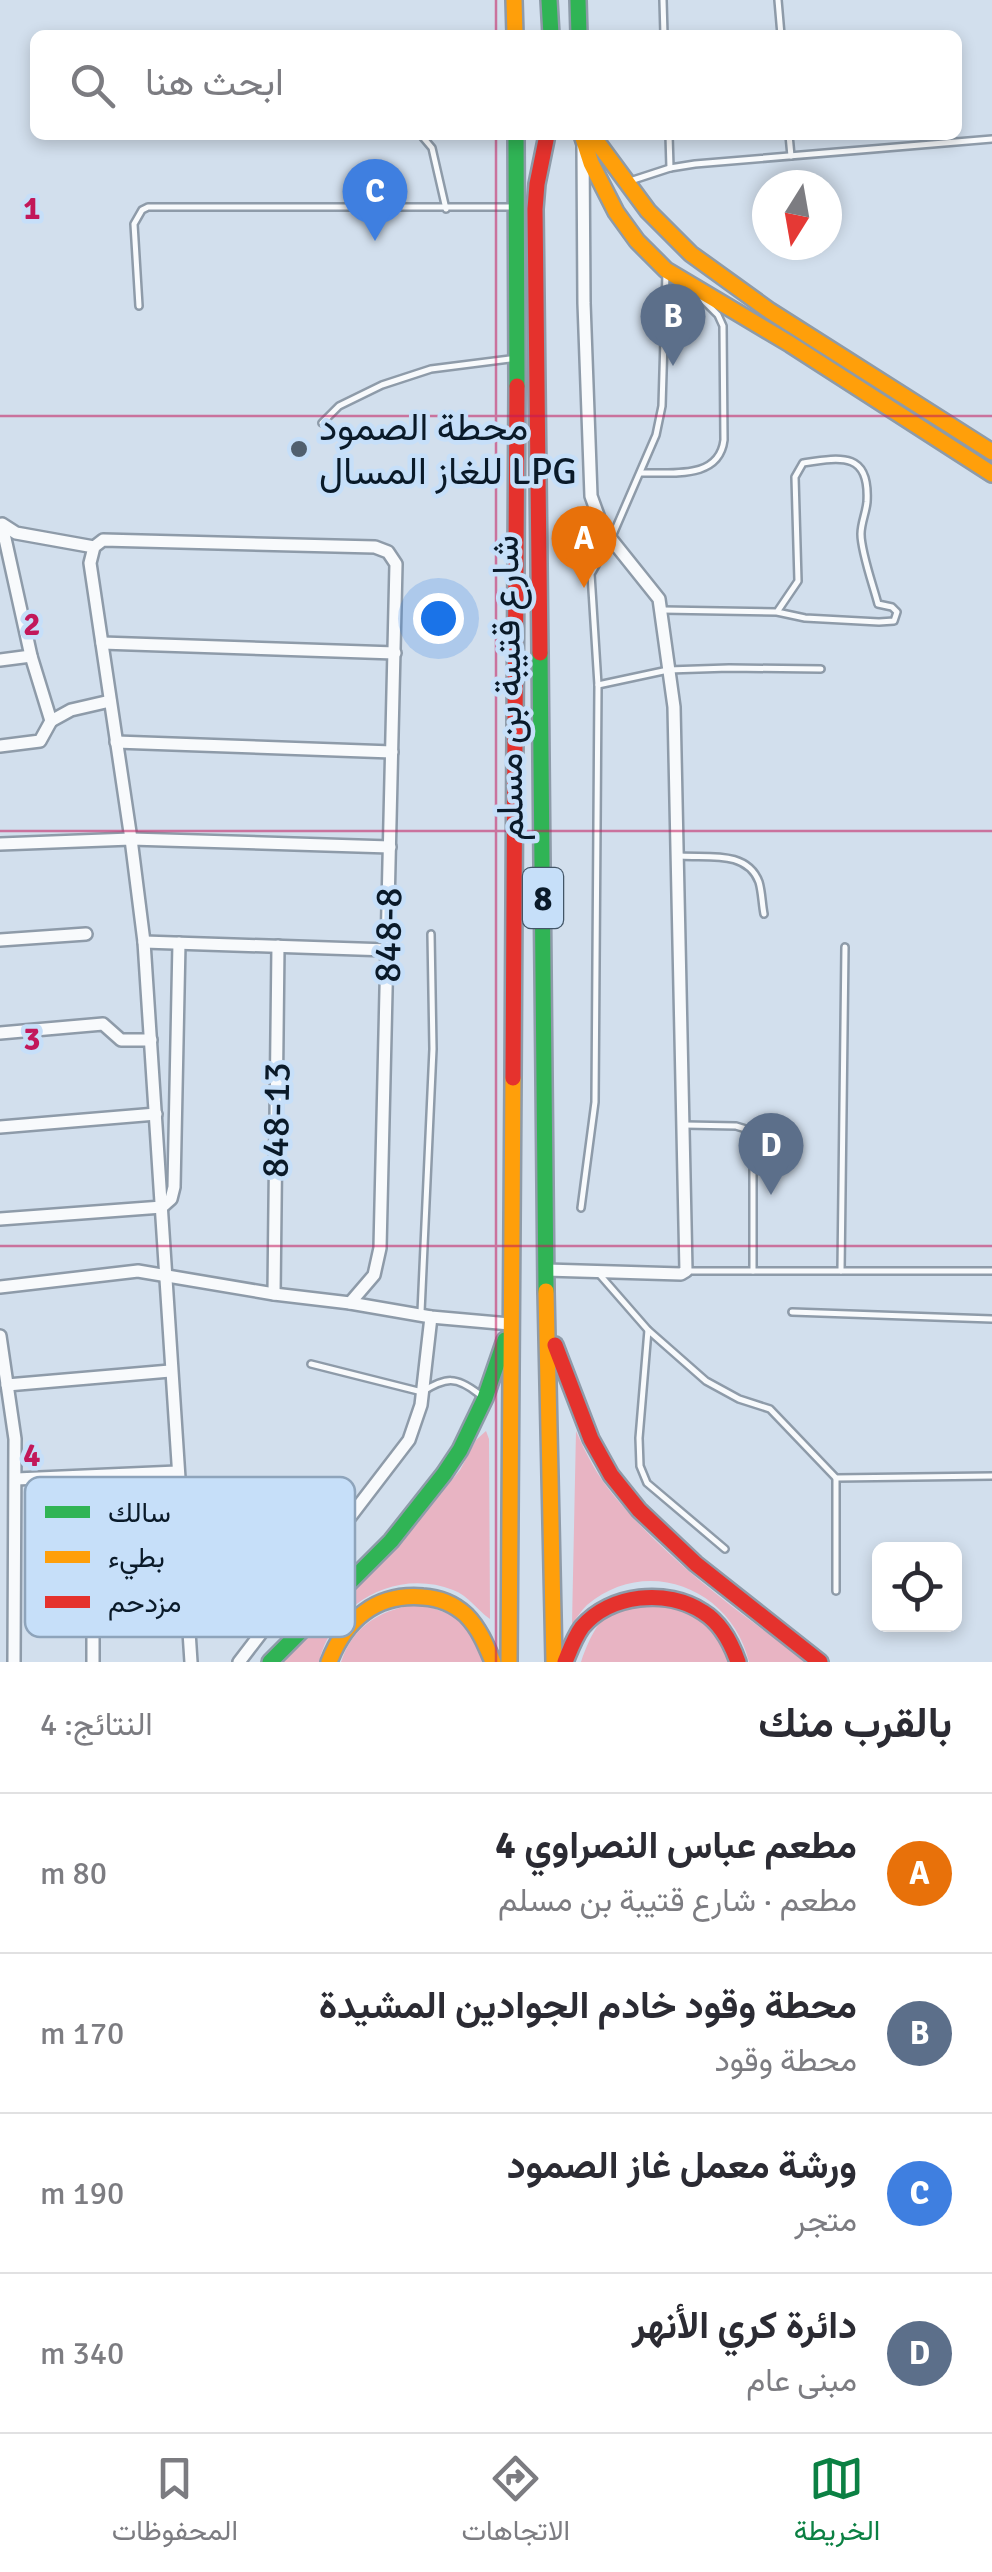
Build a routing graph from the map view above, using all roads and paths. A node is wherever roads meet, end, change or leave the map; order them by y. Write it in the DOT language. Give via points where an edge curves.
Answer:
graph roads {
  1 [pos="514,0"];
  2 [pos="550,0"];
  3 [pos="578,0"];
  4 [pos="663,0"];
  5 [pos="778,0"];
  6 [pos="515,30"];
  7 [pos="551,30"];
  8 [pos="579,30"];
  9 [pos="664,30"];
  10 [pos="781,30"];
  11 [pos="992,139"];
  12 [pos="425,140"];
  13 [pos="516,140"];
  14 [pos="546,140"];
  15 [pos="586,140"];
  16 [pos="587,140"];
  17 [pos="588,140"];
  18 [pos="669,140"];
  19 [pos="789,140"];
  20 [pos="791,156"];
  21 [pos="670,168"];
  22 [pos="624,183"];
  23 [pos="516,207"];
  24 [pos="446,209"];
  25 [pos="692,254"];
  26 [pos="666,270"];
  27 [pos="696,291"];
  28 [pos="139,306"];
  29 [pos="518,358"];
  30 [pos="322,423"];
  31 [pos="992,452"];
  32 [pos="640,474"];
  33 [pos="992,474"];
  34 [pos="1,522"];
  35 [pos="611,539"];
  36 [pos="94,546"];
  37 [pos="7,580"];
  38 [pos="660,610"];
  39 [pos="777,612"];
  40 [pos="102,643"];
  41 [pos="395,653"];
  42 [pos="31,656"];
  43 [pos="0,660"];
  44 [pos="668,670"];
  45 [pos="821,670"];
  46 [pos="598,685"];
  47 [pos="110,702"];
  48 [pos="51,721"];
  49 [pos="116,742"];
  50 [pos="0,746"];
  51 [pos="392,752"];
  52 [pos="131,839"];
  53 [pos="0,844"];
  54 [pos="390,847"];
  55 [pos="676,856"];
  56 [pos="764,914"];
  57 [pos="86,934"];
  58 [pos="431,934"];
  59 [pos="0,940"];
  60 [pos="144,942"];
  61 [pos="179,943"];
  62 [pos="278,946"];
  63 [pos="845,947"];
  64 [pos="388,950"];
  65 [pos="0,1033"];
  66 [pos="151,1040"];
  67 [pos="156,1114"];
  68 [pos="682,1125"];
  69 [pos="0,1127"];
  70 [pos="162,1207"];
  71 [pos="581,1208"];
  72 [pos="0,1219"];
  73 [pos="546,1270"];
  74 [pos="686,1271"];
  75 [pos="753,1271"];
  76 [pos="841,1271"];
  77 [pos="992,1271"];
  78 [pos="598,1272"];
  79 [pos="164,1274"];
  80 [pos="0,1287"];
  81 [pos="274,1294"];
  82 [pos="350,1303"];
  83 [pos="792,1312"];
  84 [pos="426,1316"];
  85 [pos="992,1319"];
  86 [pos="548,1322"];
  87 [pos="510,1324"];
  88 [pos="648,1330"];
  89 [pos="0,1336"];
  90 [pos="312,1364"];
  91 [pos="170,1372"];
  92 [pos="7,1386"];
  93 [pos="422,1392"];
  94 [pos="485,1398"];
  95 [pos="178,1472"];
  96 [pos="992,1476"];
  97 [pos="62,1477"];
  98 [pos="178,1477"];
  99 [pos="836,1478"];
  100 [pos="16,1479"];
  101 [pos="25,1479"];
  102 [pos="355,1508"];
  103 [pos="724,1549"];
  104 [pos="355,1576"];
  105 [pos="836,1591"];
  106 [pos="355,1619"];
  107 [pos="188,1637"];
  108 [pos="257,1637"];
  109 [pos="294,1637"];
  110 [pos="340,1637"];
  111 [pos="14,1662"];
  112 [pos="190,1662"];
  113 [pos="238,1662"];
  114 [pos="270,1662"];
  115 [pos="330,1662"];
  116 [pos="494,1662"];
  117 [pos="510,1662"];
  118 [pos="554,1662"];
  119 [pos="566,1662"];
  120 [pos="738,1662"];
  121 [pos="820,1662"];
  1 -- 6 [label="main road"];
  2 -- 7 [label="main road"];
  3 -- 8 [label="main road"];
  4 -- 9 [label="lane"];
  5 -- 10 [label="lane"];
  11 -- 20 [label="lane"];
  12 -- 24 [label="lane"];
  13 -- 23 [label="main road, شارع قتيبة بن مسلم / 8"];
  14 -- 73 [label="main road, شارع قتيبة بن مسلم / 8" via="535,210"];
  15 -- 35 [label="street" via="590,496"];
  16 -- 26 [label="main road" via="602,193"];
  17 -- 22 [label="main road"];
  18 -- 21 [label="lane"];
  19 -- 20 [label="lane"];
  20 -- 21 [label="lane"];
  21 -- 22 [label="lane"];
  22 -- 25 [label="main road"];
  23 -- 24 [label="lane"];
  23 -- 29 [label="main road, شارع قتيبة بن مسلم / 8"];
  24 -- 28 [label="lane" via="148,207 134,224"];
  25 -- 27 [label="lane"];
  25 -- 31 [label="main road"];
  26 -- 27 [label="main road"];
  26 -- 32 [label="lane" via="662,406"];
  27 -- 32 [label="lane" via="722,322 721,454 700,470"];
  27 -- 33 [label="main road"];
  29 -- 30 [label="lane" via="431,369 382,385 339,406"];
  29 -- 87 [label="main road, شارع قتيبة بن مسلم / 8"];
  32 -- 35 [label="lane"];
  34 -- 36 [label="street" via="16,533"];
  34 -- 37 [label="street"];
  35 -- 38 [label="street" via="659,599"];
  35 -- 46 [label="lane" via="591,574"];
  36 -- 40 [label="street"];
  36 -- 41 [label="street, 848-8" via="108,538 375,547 393,557 397,571"];
  37 -- 42 [label="street"];
  38 -- 39 [label="lane"];
  38 -- 44 [label="street"];
  39 -- 39 [label="lane" via="894,620 897,612 878,604 861,535 867,502 858,465 833,458 804,463 795,477 798,581"];
  40 -- 41 [label="street"];
  40 -- 47 [label="street"];
  41 -- 51 [label="street, 848-8"];
  42 -- 43 [label="street"];
  42 -- 48 [label="street"];
  44 -- 45 [label="lane"];
  44 -- 46 [label="lane"];
  44 -- 55 [label="street"];
  46 -- 71 [label="lane" via="595,1102"];
  47 -- 48 [label="street"];
  47 -- 49 [label="street"];
  48 -- 50 [label="street" via="40,740"];
  49 -- 51 [label="street"];
  49 -- 52 [label="street"];
  51 -- 54 [label="street, 848-8"];
  52 -- 53 [label="street"];
  52 -- 54 [label="street"];
  52 -- 60 [label="street"];
  54 -- 64 [label="street, 848-8"];
  55 -- 56 [label="lane" via="738,859 749,866"];
  55 -- 68 [label="street"];
  57 -- 59 [label="street"];
  58 -- 84 [label="lane"];
  60 -- 61 [label="street"];
  60 -- 66 [label="street"];
  61 -- 62 [label="street"];
  61 -- 70 [label="street" via="174,1187"];
  62 -- 64 [label="street"];
  62 -- 81 [label="street, 848-13"];
  63 -- 76 [label="lane"];
  64 -- 82 [label="street, 848-8" via="380,1257"];
  65 -- 66 [label="street" via="103,1024 121,1040"];
  66 -- 67 [label="street"];
  67 -- 69 [label="street"];
  67 -- 70 [label="street"];
  68 -- 74 [label="street"];
  68 -- 75 [label="lane" via="750,1130"];
  70 -- 72 [label="street"];
  70 -- 79 [label="street"];
  73 -- 78 [label="street"];
  73 -- 86 [label="main road, شارع قتيبة بن مسلم / 8"];
  74 -- 75 [label="lane"];
  74 -- 78 [label="street"];
  75 -- 76 [label="lane"];
  76 -- 77 [label="lane"];
  78 -- 88 [label="lane"];
  79 -- 80 [label="street" via="124,1271"];
  79 -- 81 [label="street"];
  79 -- 91 [label="street"];
  81 -- 82 [label="street"];
  82 -- 84 [label="street"];
  83 -- 85 [label="lane"];
  84 -- 87 [label="street"];
  84 -- 93 [label="street"];
  86 -- 118 [label="main road, شارع قتيبة بن مسلم / 8"];
  86 -- 121 [label="main road" via="591,1439 639,1510"];
  87 -- 94 [label="main road"];
  87 -- 117 [label="main road, شارع قتيبة بن مسلم / 8"];
  88 -- 99 [label="lane" via="706,1381 770,1409"];
  88 -- 103 [label="lane" via="640,1466 648,1483"];
  89 -- 92 [label="street"];
  90 -- 93 [label="lane"];
  91 -- 92 [label="street"];
  91 -- 95 [label="street"];
  92 -- 100 [label="street"];
  93 -- 94 [label="lane" via="447,1380"];
  93 -- 102 [label="street" via="402,1451"];
  94 -- 104 [label="main road" via="460,1450 419,1508"];
  95 -- 97 [label="street"];
  95 -- 98 [label="street"];
  96 -- 99 [label="lane"];
  99 -- 105 [label="lane"];
  100 -- 101 [label="street"];
  100 -- 111 [label="street"];
  106 -- 116 [label="main road" via="389,1598 434,1598 458,1608 479,1630"];
  107 -- 112 [label="street"];
  108 -- 113 [label="street"];
  109 -- 114 [label="main road"];
  110 -- 115 [label="main road"];
  119 -- 120 [label="main road" via="591,1618 637,1596 705,1612 732,1643"];
}
